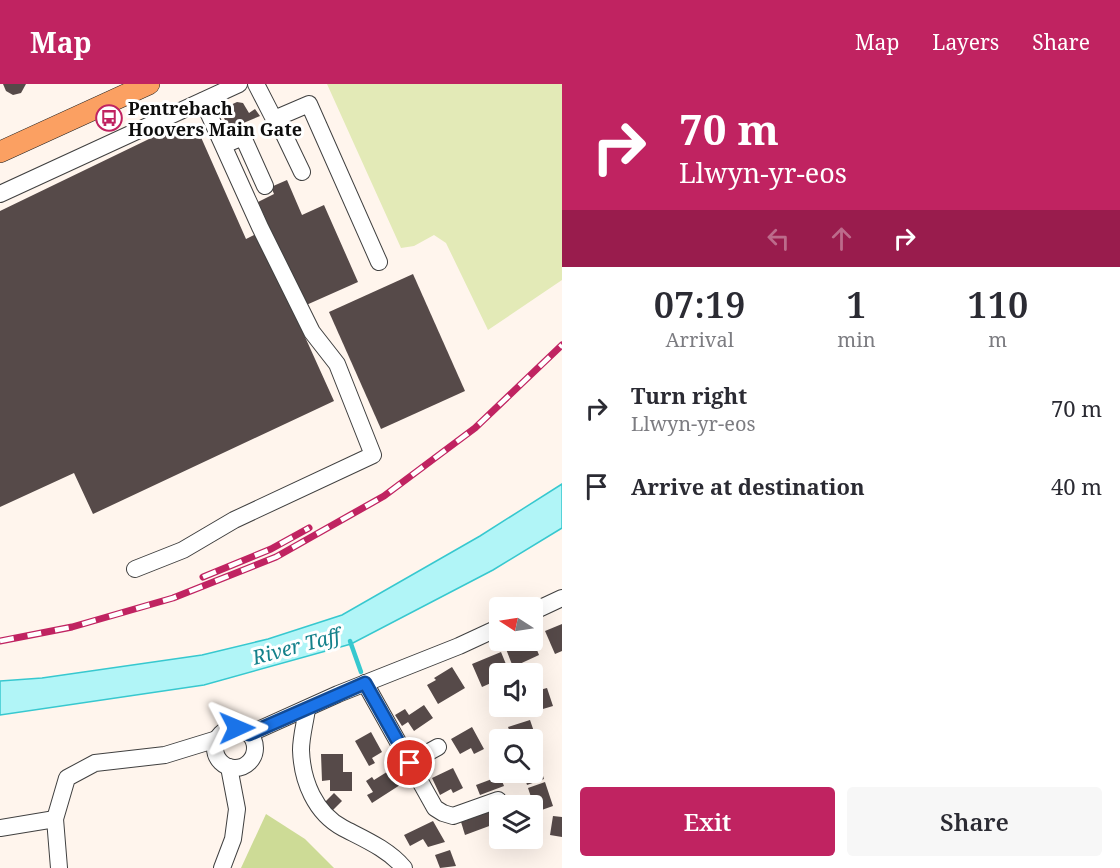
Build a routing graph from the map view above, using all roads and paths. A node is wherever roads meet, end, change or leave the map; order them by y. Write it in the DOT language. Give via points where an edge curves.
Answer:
graph roads {
  1 [pos="148,84"];
  2 [pos="239,84"];
  3 [pos="256,84"];
  4 [pos="203,101"];
  5 [pos="274,119"];
  6 [pos="224,145"];
  7 [pos="0,152"];
  8 [pos="302,172"];
  9 [pos="265,186"];
  10 [pos="0,194"];
  11 [pos="379,262"];
  12 [pos="135,569"];
  13 [pos="562,598"];
  14 [pos="543,607"];
  15 [pos="489,632"];
  16 [pos="365,683"];
  17 [pos="306,709"];
  18 [pos="249,734"];
  19 [pos="217,739"];
  20 [pos="438,747"];
  21 [pos="177,752"];
  22 [pos="410,763"];
  23 [pos="224,764"];
  24 [pos="489,803"];
  25 [pos="55,819"];
  26 [pos="0,828"];
  27 [pos="59,868"];
  28 [pos="222,868"];
  29 [pos="404,868"];
  1 -- 7 [label="main road"];
  2 -- 4 [label="street"];
  3 -- 5 [label="street"];
  4 -- 6 [label="street"];
  4 -- 10 [label="street"];
  5 -- 8 [label="street"];
  5 -- 11 [label="street" via="309,105"];
  6 -- 9 [label="street" via="243,137"];
  6 -- 12 [label="street" via="312,332 337,364 373,455 234,520 183,550"];
  13 -- 14 [label="street"];
  15 -- 16 [label="street"];
  16 -- 17 [label="street"];
  16 -- 22 [label="street"];
  17 -- 18 [label="street"];
  17 -- 29 [label="street" via="301,751 309,791 330,820 360,835"];
  18 -- 19 [label="street" via="230,729"];
  18 -- 23 [label="street" via="255,746 252,759 240,767"];
  19 -- 21 [label="street"];
  19 -- 23 [label="street" via="215,749"];
  20 -- 22 [label="street"];
  21 -- 23 [label="street"];
  21 -- 25 [label="street" via="94,764 67,778"];
  22 -- 24 [label="street" via="435,808 443,813 453,816"];
  23 -- 28 [label="street" via="237,809 233,839"];
  25 -- 26 [label="street"];
  25 -- 27 [label="street"];
}
